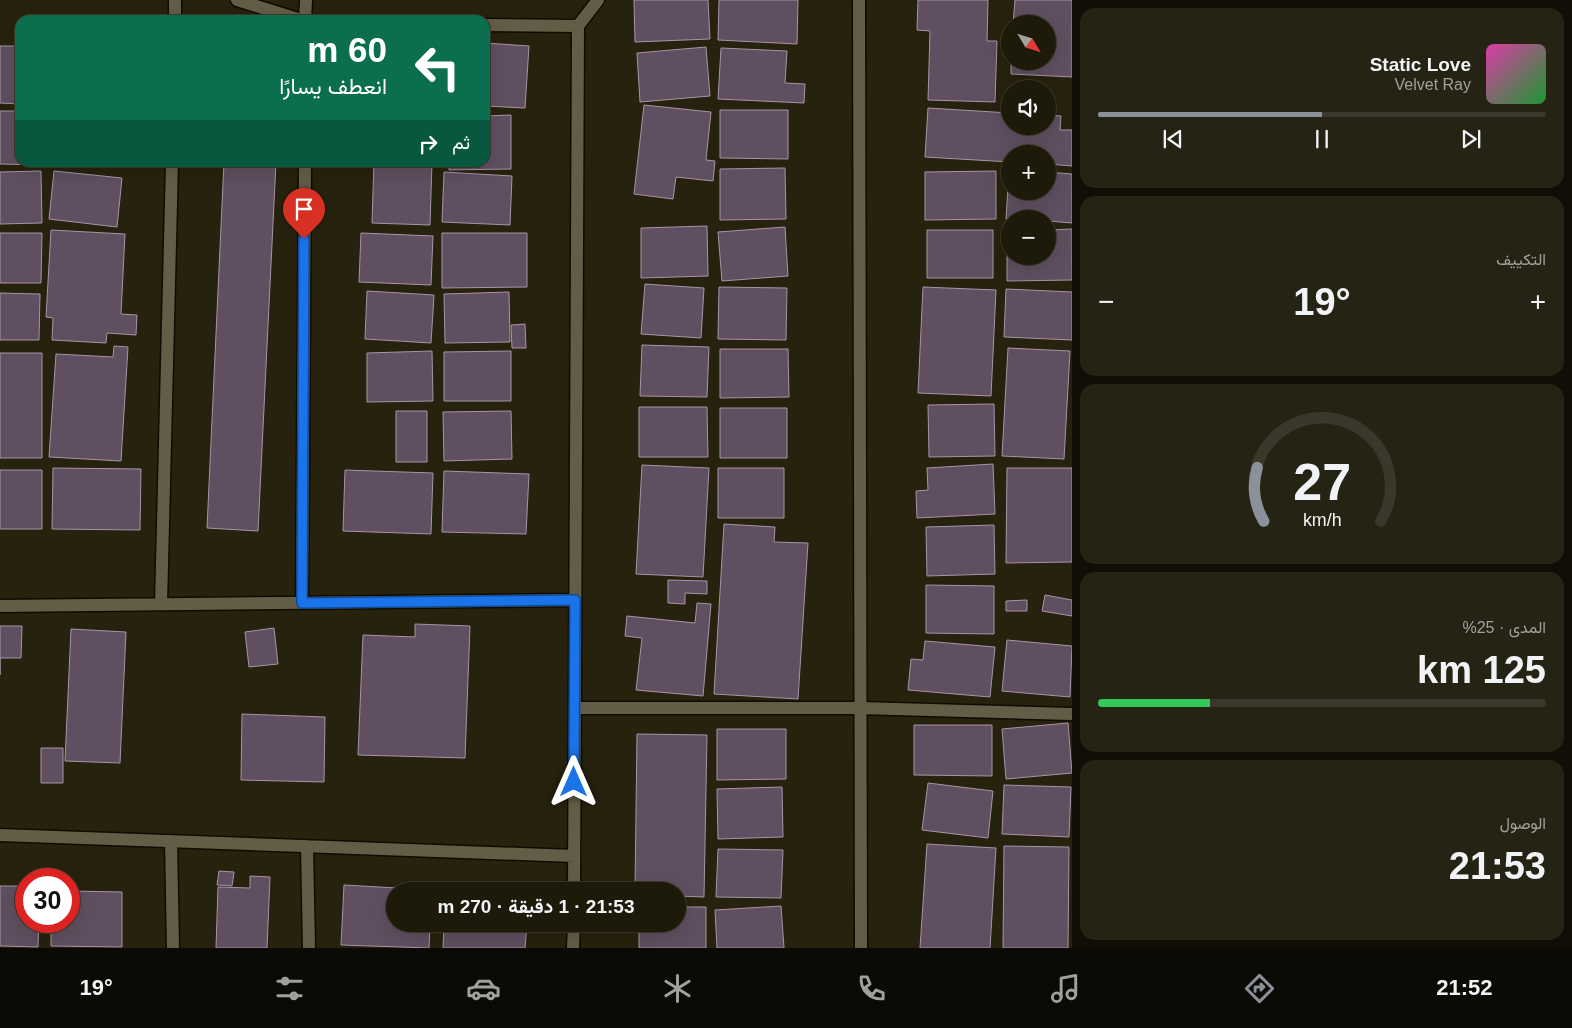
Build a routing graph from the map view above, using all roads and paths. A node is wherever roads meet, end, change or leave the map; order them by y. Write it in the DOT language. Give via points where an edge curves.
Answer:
graph roads {
  1 [pos="176,0"];
  2 [pos="237,0"];
  3 [pos="306,0"];
  4 [pos="598,0"];
  5 [pos="859,0"];
  6 [pos="175,15"];
  7 [pos="286,15"];
  8 [pos="304,15"];
  9 [pos="490,25"];
  10 [pos="578,26"];
  11 [pos="172,167"];
  12 [pos="305,167"];
  13 [pos="575,600"];
  14 [pos="302,603"];
  15 [pos="162,604"];
  16 [pos="0,606"];
  17 [pos="575,708"];
  18 [pos="860,708"];
  19 [pos="1072,714"];
  20 [pos="0,835"];
  21 [pos="171,841"];
  22 [pos="308,846"];
  23 [pos="574,856"];
  24 [pos="574,882"];
  25 [pos="574,932"];
  26 [pos="173,948"];
  27 [pos="309,948"];
  28 [pos="574,948"];
  29 [pos="861,948"];
  1 -- 6 [label="street"];
  2 -- 7 [label="street"];
  3 -- 8 [label="street"];
  4 -- 10 [label="street"];
  5 -- 18 [label="street"];
  9 -- 10 [label="street"];
  10 -- 13 [label="street"];
  11 -- 15 [label="street"];
  12 -- 14 [label="street"];
  13 -- 14 [label="street"];
  13 -- 17 [label="street"];
  14 -- 15 [label="street"];
  15 -- 16 [label="street"];
  17 -- 18 [label="street"];
  17 -- 23 [label="street"];
  18 -- 19 [label="street"];
  18 -- 29 [label="street"];
  20 -- 21 [label="street"];
  21 -- 22 [label="street"];
  21 -- 26 [label="street"];
  22 -- 23 [label="street"];
  22 -- 27 [label="street"];
  23 -- 24 [label="street"];
  25 -- 28 [label="street"];
}
